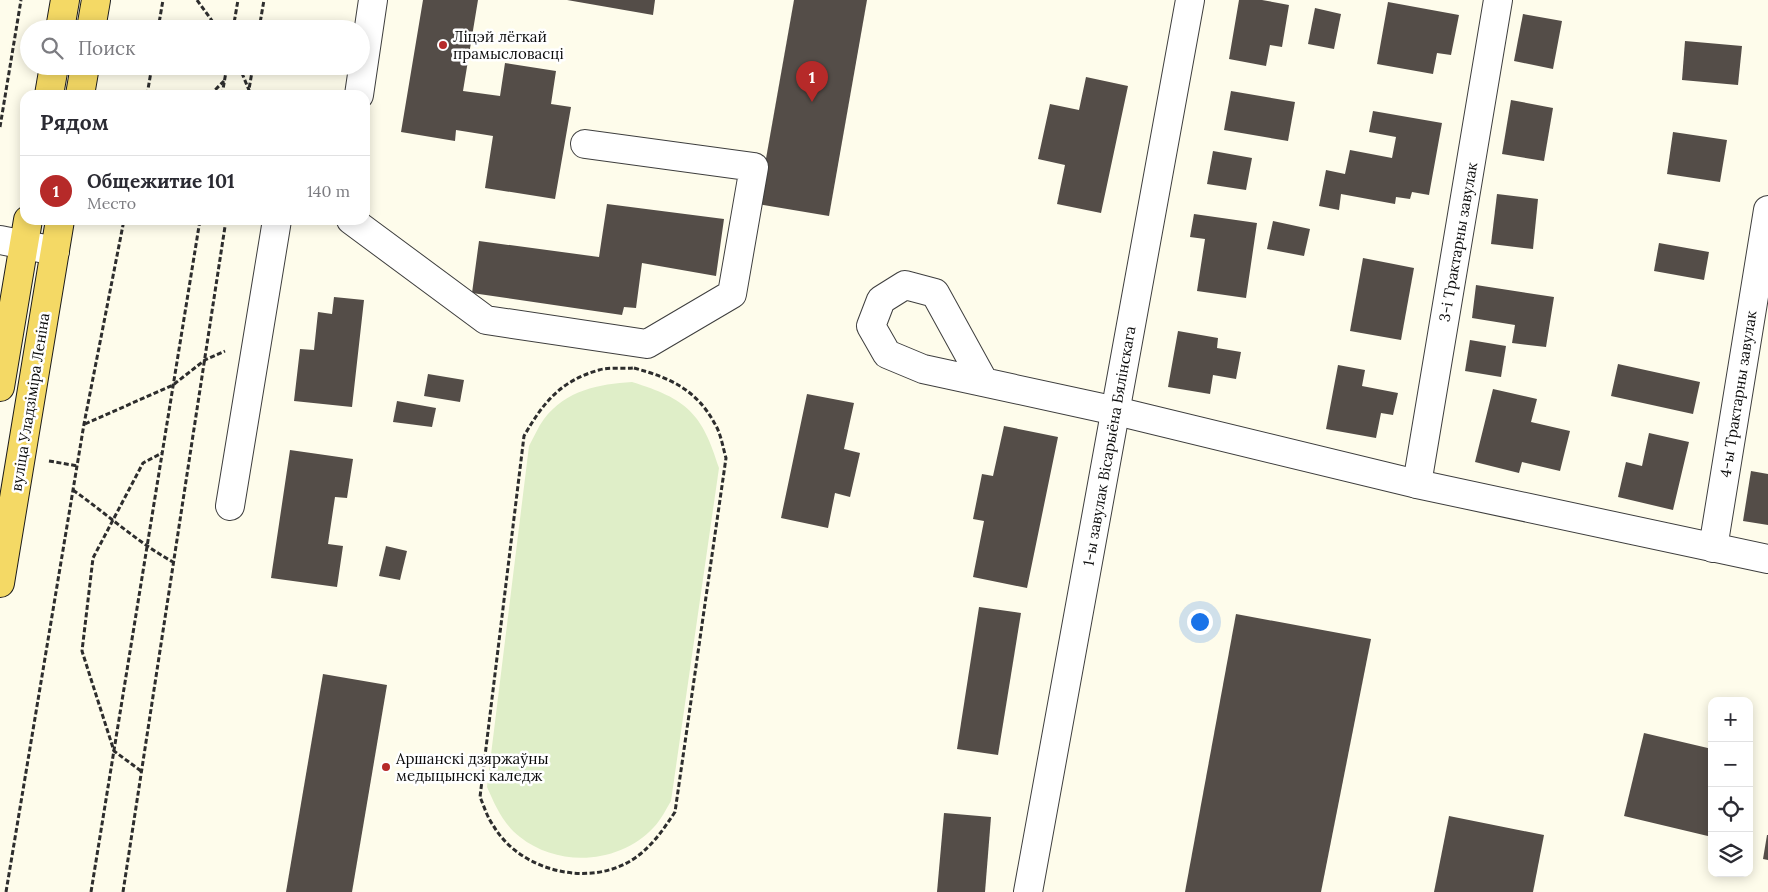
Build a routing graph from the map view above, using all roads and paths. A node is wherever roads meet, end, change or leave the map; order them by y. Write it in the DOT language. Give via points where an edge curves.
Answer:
graph roads {
  1 [pos="21,0"];
  2 [pos="65,0"];
  3 [pos="96,0"];
  4 [pos="163,0"];
  5 [pos="197,0"];
  6 [pos="238,0"];
  7 [pos="264,0"];
  8 [pos="373,0"];
  9 [pos="1190,0"];
  10 [pos="1498,0"];
  11 [pos="62,20"];
  12 [pos="93,20"];
  13 [pos="160,20"];
  14 [pos="211,20"];
  15 [pos="235,20"];
  16 [pos="261,20"];
  17 [pos="370,20"];
  18 [pos="52,75"];
  19 [pos="83,75"];
  20 [pos="150,75"];
  21 [pos="225,75"];
  22 [pos="242,75"];
  23 [pos="252,75"];
  24 [pos="362,75"];
  25 [pos="224,80"];
  26 [pos="50,90"];
  27 [pos="81,90"];
  28 [pos="148,90"];
  29 [pos="215,90"];
  30 [pos="223,90"];
  31 [pos="248,90"];
  32 [pos="250,90"];
  33 [pos="360,90"];
  34 [pos="0,127"];
  35 [pos="585,144"];
  36 [pos="1768,210"];
  37 [pos="59,225"];
  38 [pos="123,225"];
  39 [pos="199,225"];
  40 [pos="225,225"];
  41 [pos="276,225"];
  42 [pos="358,225"];
  43 [pos="17,235"];
  44 [pos="55,251"];
  45 [pos="258,337"];
  46 [pos="205,360"];
  47 [pos="984,382"];
  48 [pos="173,386"];
  49 [pos="0,387"];
  50 [pos="1116,412"];
  51 [pos="84,424"];
  52 [pos="162,453"];
  53 [pos="1417,484"];
  54 [pos="73,490"];
  55 [pos="230,506"];
  56 [pos="114,519"];
  57 [pos="147,548"];
  58 [pos="1713,548"];
  59 [pos="1768,559"];
  60 [pos="174,562"];
  61 [pos="0,583"];
  62 [pos="114,751"];
  63 [pos="141,772"];
  64 [pos="480,797"];
  65 [pos="6,892"];
  66 [pos="91,892"];
  67 [pos="123,892"];
  68 [pos="1028,892"];
  1 -- 34 [label="path"];
  2 -- 11 [label="main road"];
  3 -- 12 [label="main road"];
  4 -- 13 [label="path"];
  5 -- 14 [label="path"];
  6 -- 15 [label="path"];
  7 -- 16 [label="path"];
  8 -- 17 [label="street"];
  9 -- 50 [label="street, 1-ы завулак Вісарыёна Бялінскага"];
  10 -- 53 [label="street, 3-і Трактарны завулак"];
  18 -- 26 [label="main road"];
  19 -- 27 [label="main road"];
  20 -- 28 [label="path"];
  21 -- 25 [label="path"];
  22 -- 31 [label="path"];
  23 -- 32 [label="path"];
  24 -- 33 [label="street"];
  25 -- 29 [label="path"];
  25 -- 30 [label="path"];
  35 -- 42 [label="street" via="754,167 732,294 647,344 486,320"];
  36 -- 58 [label="street, 4-ы Трактарны завулак"];
  37 -- 44 [label="main road, вуліца Уладзіміра Леніна"];
  38 -- 51 [label="path"];
  39 -- 48 [label="path"];
  40 -- 46 [label="path"];
  41 -- 45 [label="street"];
  43 -- 44 [label="street"];
  43 -- 49 [label="main road, вуліца Уладзіміра Леніна"];
  44 -- 61 [label="main road, вуліца Уладзіміра Леніна"];
  45 -- 46 [label="path"];
  45 -- 55 [label="street"];
  46 -- 48 [label="path"];
  46 -- 60 [label="path"];
  47 -- 50 [label="street"];
  48 -- 51 [label="path"];
  48 -- 52 [label="path"];
  50 -- 53 [label="street"];
  50 -- 68 [label="street, 1-ы завулак Вісарыёна Бялінскага"];
  51 -- 54 [label="path"];
  52 -- 56 [label="path" via="143,463"];
  52 -- 57 [label="path"];
  53 -- 58 [label="street"];
  54 -- 56 [label="path"];
  54 -- 65 [label="path"];
  56 -- 57 [label="path"];
  56 -- 62 [label="path" via="93,558 82,651"];
  57 -- 60 [label="path"];
  57 -- 62 [label="path"];
  58 -- 59 [label="street"];
  60 -- 63 [label="path"];
  62 -- 63 [label="path"];
  62 -- 66 [label="path"];
  63 -- 67 [label="path"];
  64 -- 64 [label="path" via="493,826 514,850 541,866 572,874 604,871 633,859 658,839 675,812 726,458 716,425 696,397 667,378 634,368 591,373 568,383 541,406 524,436"];
}
